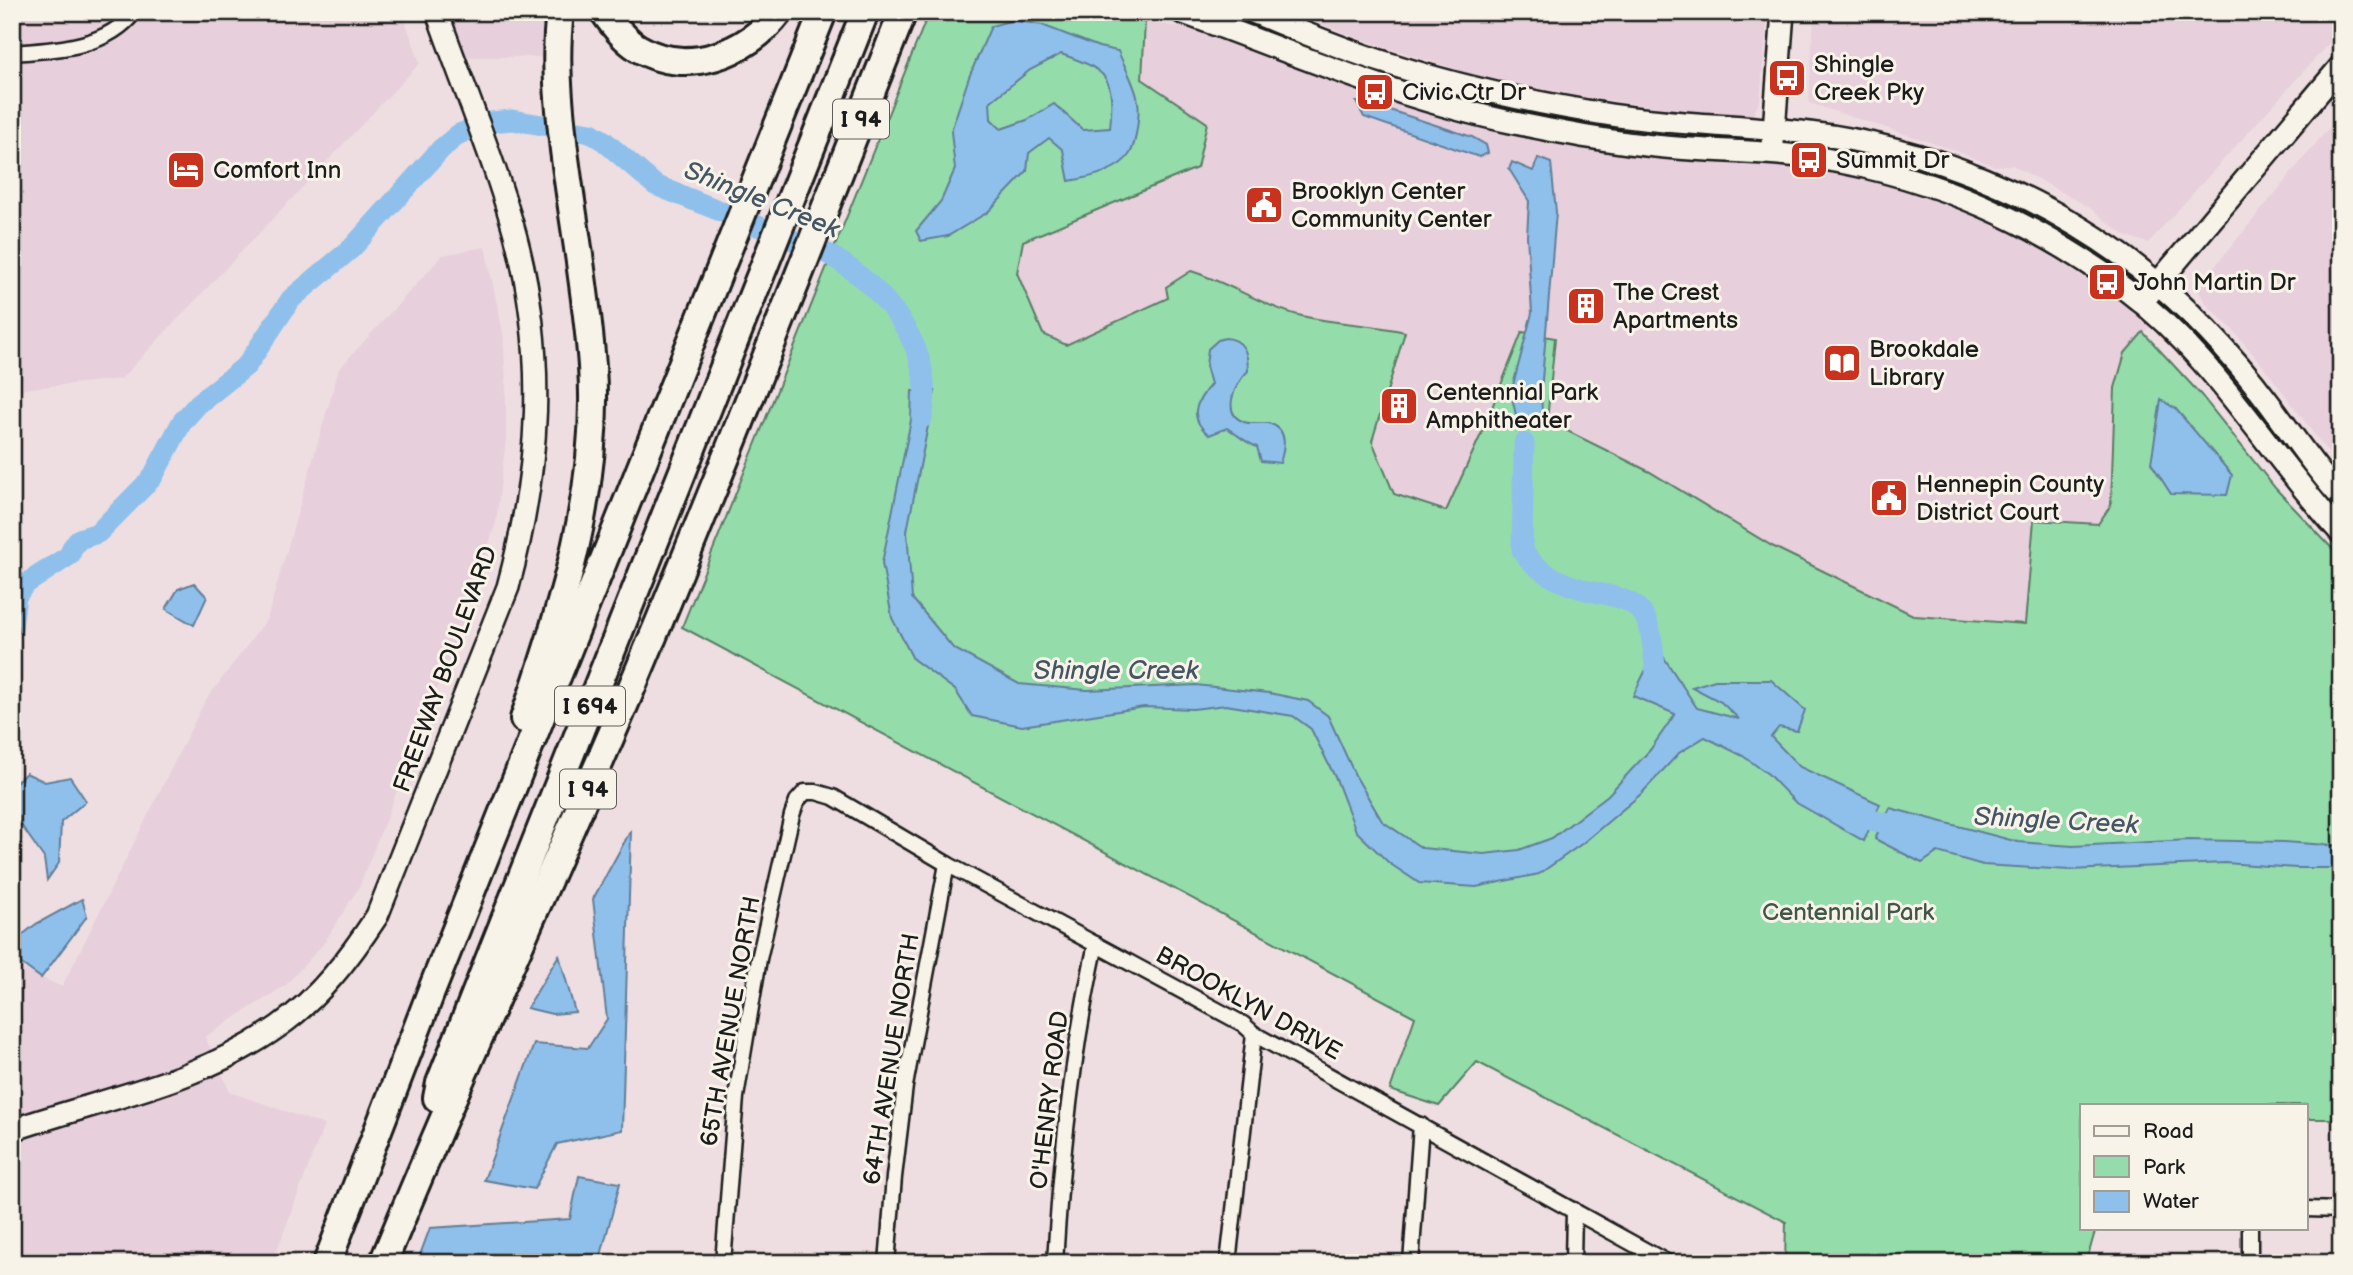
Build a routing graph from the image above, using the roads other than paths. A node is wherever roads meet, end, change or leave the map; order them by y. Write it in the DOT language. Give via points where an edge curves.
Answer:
graph roads {
  1 [pos="134,12"];
  2 [pos="437,12"];
  3 [pos="560,12"];
  4 [pos="604,12"];
  5 [pos="779,12"];
  6 [pos="823,12"];
  7 [pos="865,12"];
  8 [pos="903,12"];
  9 [pos="1181,12"];
  10 [pos="1253,12"];
  11 [pos="1783,12"];
  12 [pos="12,53"];
  13 [pos="2341,66"];
  14 [pos="1773,129"];
  15 [pos="1772,154"];
  16 [pos="2158,286"];
  17 [pos="2141,302"];
  18 [pos="2341,498"];
  19 [pos="2341,533"];
  20 [pos="805,792"];
  21 [pos="947,864"];
  22 [pos="1096,944"];
  23 [pos="431,992"];
  24 [pos="1254,1034"];
  25 [pos="1421,1125"];
  26 [pos="12,1130"];
  27 [pos="423,1165"];
  28 [pos="2308,1209"];
  29 [pos="1574,1210"];
  30 [pos="2341,1210"];
  31 [pos="2250,1230"];
  32 [pos="327,1263"];
  33 [pos="383,1263"];
  34 [pos="723,1263"];
  35 [pos="887,1263"];
  36 [pos="1055,1263"];
  37 [pos="1228,1263"];
  38 [pos="1411,1263"];
  39 [pos="1573,1263"];
  40 [pos="1668,1263"];
  41 [pos="2250,1263"];
  1 -- 12 [label="street" via="105,37"];
  2 -- 26 [label="street, FREEWAY BOULEVARD" via="514,233 534,344 537,409 527,505 508,587 377,916 327,984 258,1040 187,1074"];
  3 -- 23 [label="highway" via="557,96 592,369 585,501 546,656"];
  4 -- 5 [label="highway" via="637,47 660,57 684,60 737,49"];
  6 -- 23 [label="highway, I 94"];
  7 -- 27 [label="highway, I 694" via="440,1083"];
  8 -- 27 [label="highway, I 94" via="647,651"];
  9 -- 15 [label="street" via="1377,86 1481,115 1633,144"];
  10 -- 14 [label="street" via="1384,63 1517,98 1669,123"];
  11 -- 14 [label="street"];
  13 -- 16 [label="street"];
  14 -- 15 [label="street"];
  14 -- 16 [label="street" via="1853,140 1962,171 2059,216 2101,241"];
  15 -- 17 [label="street" via="1877,170 1953,193 2051,240"];
  16 -- 17 [label="street"];
  16 -- 18 [label="street" via="2233,359"];
  17 -- 19 [label="street" via="2217,377"];
  20 -- 21 [label="street, BROOKLYN DRIVE" via="832,797"];
  20 -- 34 [label="street, 65TH AVENUE NORTH" via="792,816 752,993 736,1097"];
  21 -- 22 [label="street, BROOKLYN DRIVE"];
  21 -- 35 [label="street, 64TH AVENUE NORTH" via="905,1086"];
  22 -- 24 [label="street, BROOKLYN DRIVE"];
  22 -- 36 [label="street, O'HENRY ROAD" via="1061,1172"];
  23 -- 32 [label="highway, I 94"];
  24 -- 25 [label="street, BROOKLYN DRIVE"];
  24 -- 37 [label="street"];
  25 -- 29 [label="street, BROOKLYN DRIVE"];
  25 -- 38 [label="street"];
  27 -- 33 [label="highway, I 94"];
  28 -- 30 [label="street"];
  29 -- 39 [label="street"];
  29 -- 40 [label="street, BROOKLYN DRIVE"];
  31 -- 41 [label="street"];
}
